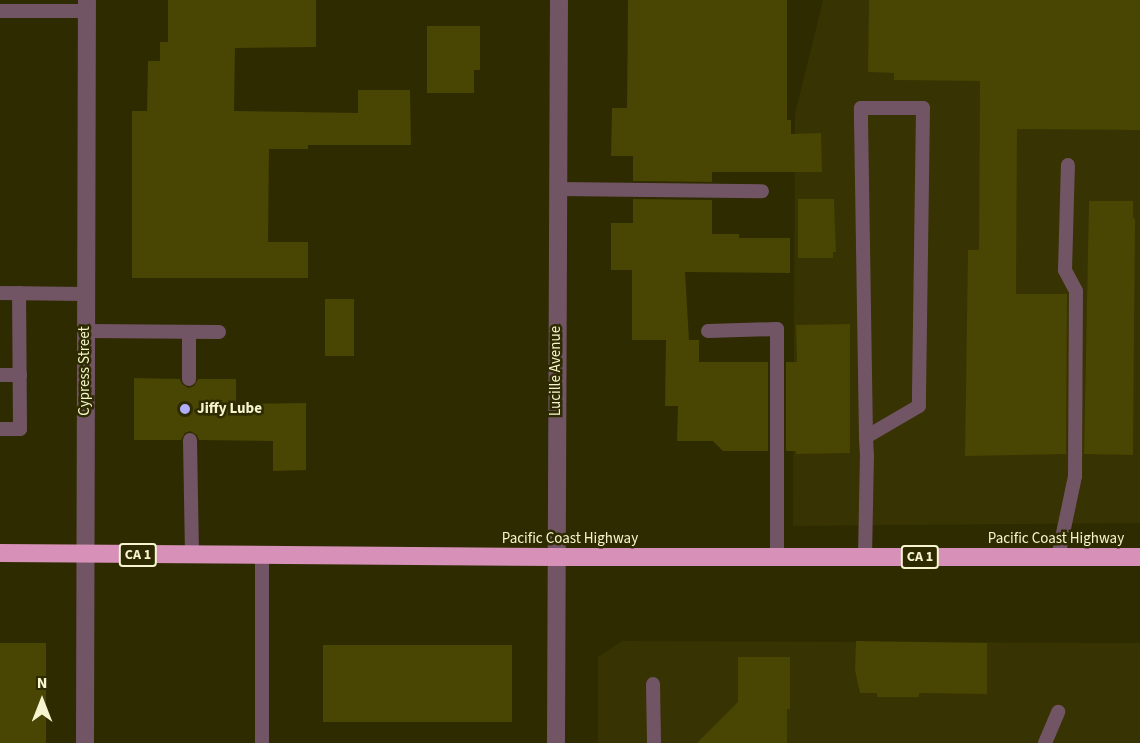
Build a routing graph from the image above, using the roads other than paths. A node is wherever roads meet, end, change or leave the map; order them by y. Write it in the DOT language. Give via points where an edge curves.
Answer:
graph roads {
  1 [pos="559,0"];
  2 [pos="87,5"];
  3 [pos="0,10"];
  4 [pos="1068,165"];
  5 [pos="558,189"];
  6 [pos="762,191"];
  7 [pos="0,293"];
  8 [pos="19,293"];
  9 [pos="86,294"];
  10 [pos="86,331"];
  11 [pos="708,331"];
  12 [pos="189,332"];
  13 [pos="219,332"];
  14 [pos="0,375"];
  15 [pos="20,375"];
  16 [pos="189,379"];
  17 [pos="0,429"];
  18 [pos="866,436"];
  19 [pos="190,440"];
  20 [pos="0,553"];
  21 [pos="85,555"];
  22 [pos="192,555"];
  23 [pos="262,555"];
  24 [pos="555,557"];
  25 [pos="777,557"];
  26 [pos="865,557"];
  27 [pos="1058,557"];
  28 [pos="1140,557"];
  29 [pos="653,684"];
  30 [pos="1058,712"];
  31 [pos="85,743"];
  32 [pos="262,743"];
  33 [pos="555,743"];
  34 [pos="654,743"];
  35 [pos="1045,743"];
  1 -- 5 [label="street, Lucille Avenue"];
  2 -- 3 [label="lane"];
  2 -- 9 [label="street, Cypress Street"];
  4 -- 27 [label="lane" via="1065,270 1076,291 1075,476"];
  5 -- 6 [label="lane"];
  5 -- 24 [label="street, Lucille Avenue"];
  7 -- 8 [label="lane"];
  8 -- 9 [label="lane"];
  8 -- 15 [label="lane"];
  9 -- 10 [label="street, Cypress Street"];
  10 -- 12 [label="lane"];
  10 -- 21 [label="street, Cypress Street"];
  11 -- 25 [label="lane" via="777,329"];
  12 -- 13 [label="lane"];
  12 -- 16 [label="lane"];
  14 -- 15 [label="lane"];
  15 -- 17 [label="lane" via="20,429"];
  18 -- 18 [label="lane" via="861,108 923,108 919,406"];
  18 -- 26 [label="lane"];
  19 -- 22 [label="lane"];
  20 -- 21 [label="highway, Pacific Coast Highway / CA 1"];
  21 -- 22 [label="highway, Pacific Coast Highway / CA 1"];
  21 -- 31 [label="street, Cypress Street"];
  22 -- 23 [label="highway, Pacific Coast Highway / CA 1"];
  23 -- 24 [label="highway, Pacific Coast Highway / CA 1"];
  23 -- 32 [label="lane"];
  24 -- 25 [label="highway, Pacific Coast Highway / CA 1"];
  24 -- 33 [label="street, Lucille Avenue"];
  25 -- 26 [label="highway, Pacific Coast Highway / CA 1"];
  26 -- 27 [label="highway, Pacific Coast Highway / CA 1"];
  27 -- 28 [label="highway, Pacific Coast Highway / CA 1"];
  29 -- 34 [label="lane"];
  30 -- 35 [label="lane"];
}
